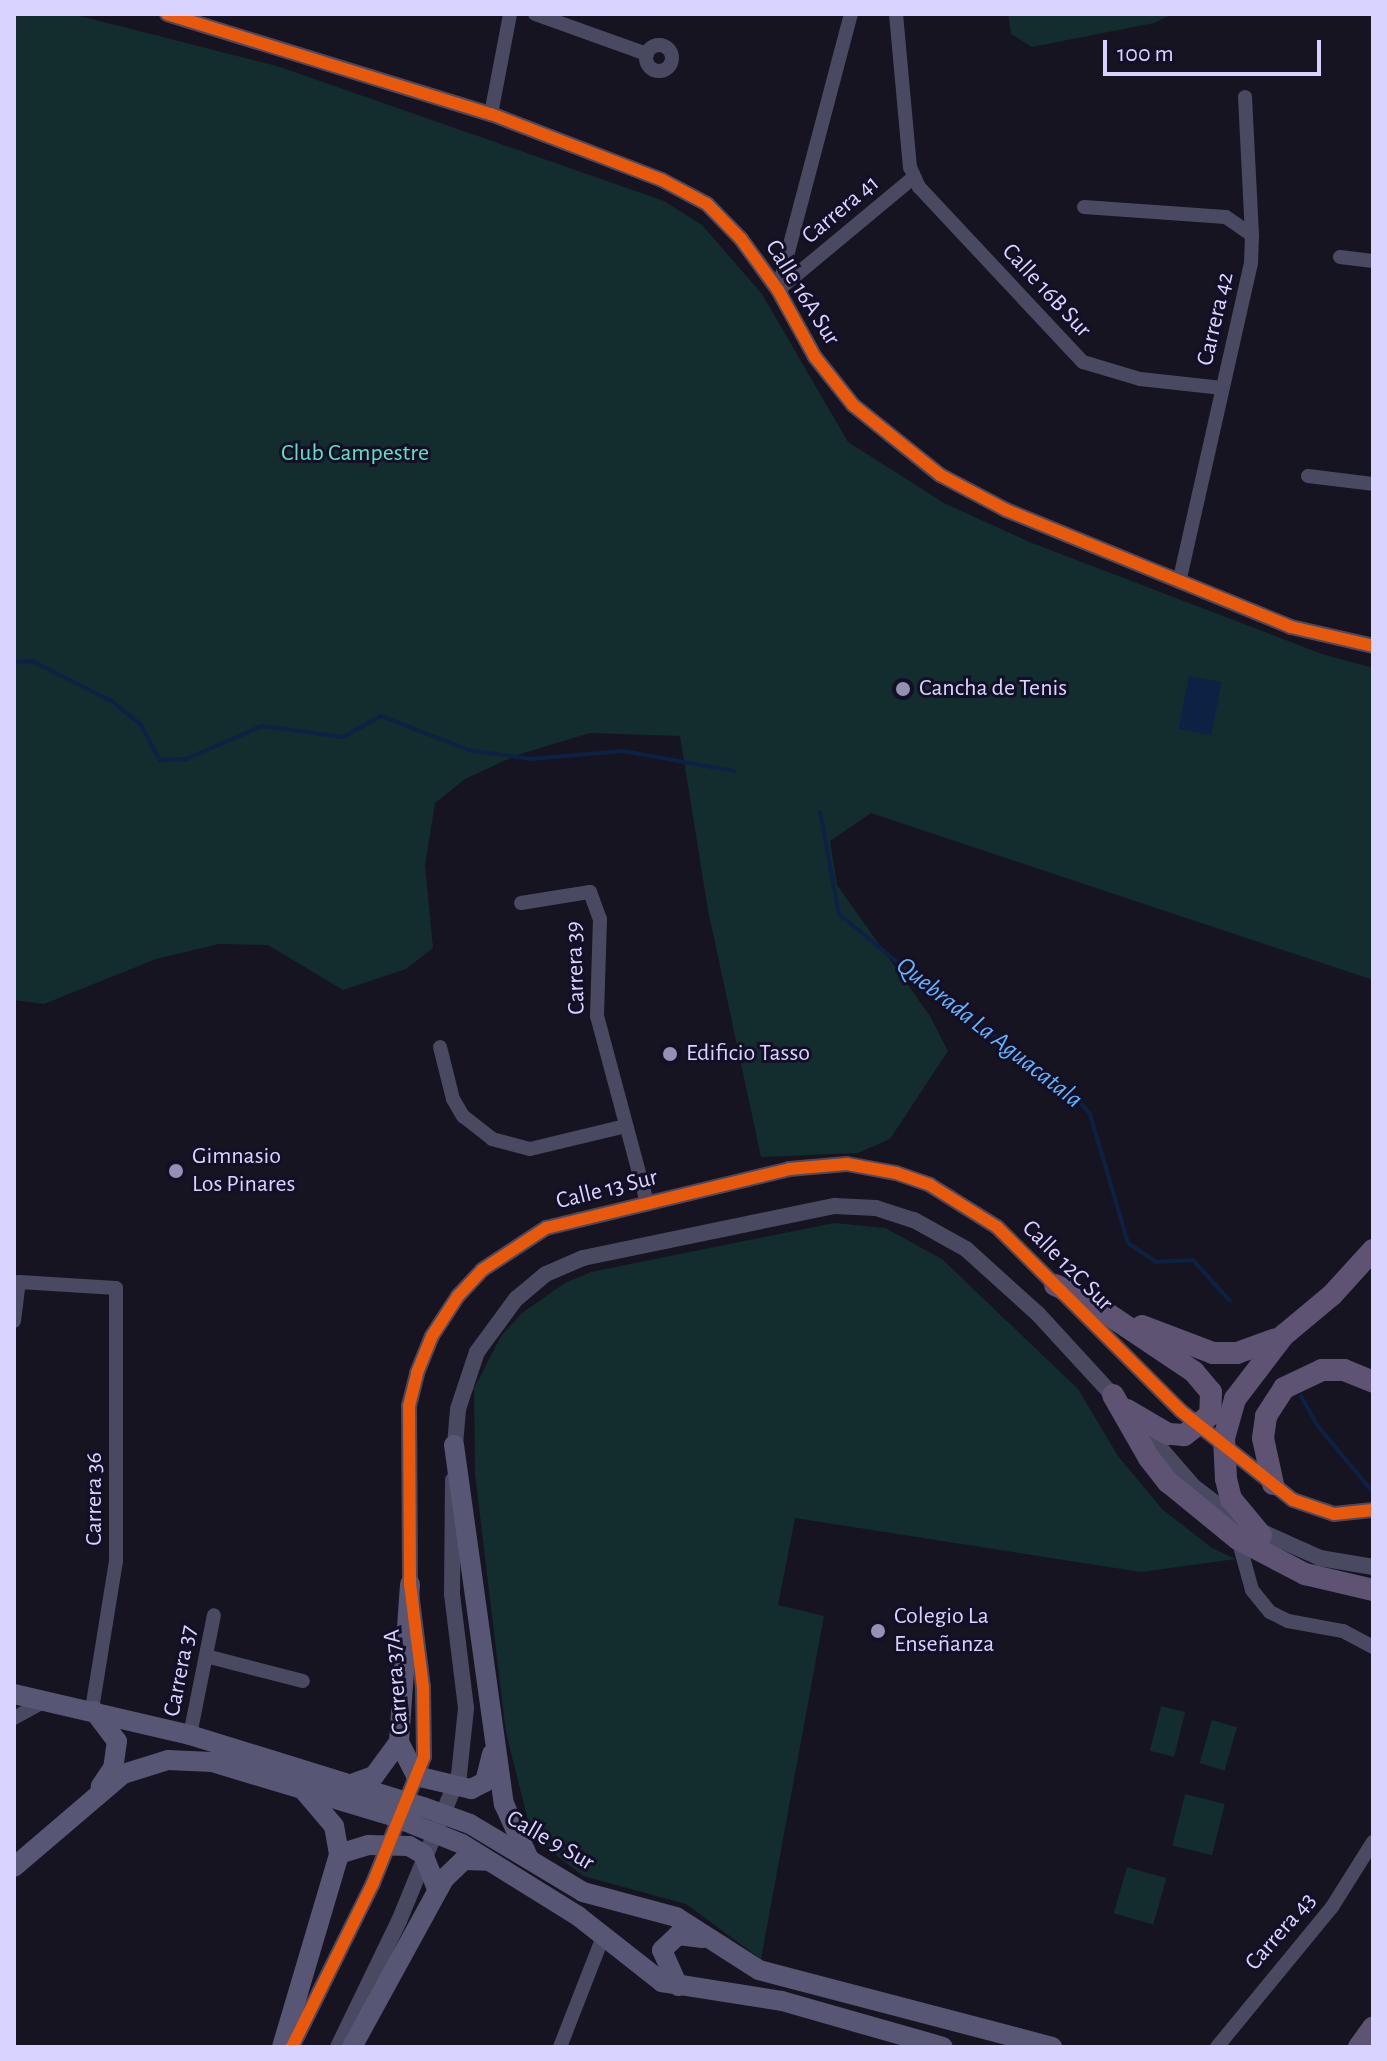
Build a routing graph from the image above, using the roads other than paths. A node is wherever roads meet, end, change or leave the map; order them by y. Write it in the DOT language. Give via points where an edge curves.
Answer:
graph roads {
  1 [pos="167,14"];
  2 [pos="510,14"];
  3 [pos="535,14"];
  4 [pos="851,14"];
  5 [pos="896,14"];
  6 [pos="647,54"];
  7 [pos="1245,97"];
  8 [pos="491,114"];
  9 [pos="913,178"];
  10 [pos="1084,207"];
  11 [pos="1252,235"];
  12 [pos="1340,257"];
  13 [pos="1373,261"];
  14 [pos="778,290"];
  15 [pos="1223,388"];
  16 [pos="1308,476"];
  17 [pos="1373,484"];
  18 [pos="1179,582"];
  19 [pos="1373,646"];
  20 [pos="521,903"];
  21 [pos="440,1047"];
  22 [pos="626,1126"];
  23 [pos="789,1169"];
  24 [pos="647,1203"];
  25 [pos="1373,1250"];
  26 [pos="1055,1285"];
  27 [pos="458,1296"];
  28 [pos="1087,1300"];
  29 [pos="14,1321"];
  30 [pos="1284,1335"];
  31 [pos="1373,1382"];
  32 [pos="1120,1402"];
  33 [pos="454,1445"];
  34 [pos="1273,1484"];
  35 [pos="1373,1510"];
  36 [pos="1261,1535"];
  37 [pos="1238,1539"];
  38 [pos="1271,1558"];
  39 [pos="1373,1567"];
  40 [pos="1250,1577"];
  41 [pos="410,1584"];
  42 [pos="1373,1590"];
  43 [pos="214,1615"];
  44 [pos="1373,1647"];
  45 [pos="206,1656"];
  46 [pos="303,1681"];
  47 [pos="14,1694"];
  48 [pos="49,1700"];
  49 [pos="92,1709"];
  50 [pos="14,1718"];
  51 [pos="190,1735"];
  52 [pos="494,1736"];
  53 [pos="399,1742"];
  54 [pos="349,1785"];
  55 [pos="303,1789"];
  56 [pos="99,1790"];
  57 [pos="1373,1842"];
  58 [pos="35,1853"];
  59 [pos="339,1854"];
  60 [pos="14,1855"];
  61 [pos="529,1859"];
  62 [pos="492,1861"];
  63 [pos="14,1867"];
  64 [pos="437,1889"];
  65 [pos="604,1934"];
  66 [pos="706,1939"];
  67 [pos="678,1986"];
  68 [pos="1373,2028"];
  69 [pos="282,2047"];
  70 [pos="292,2047"];
  71 [pos="338,2047"];
  72 [pos="352,2047"];
  73 [pos="560,2047"];
  74 [pos="943,2047"];
  75 [pos="1052,2047"];
  76 [pos="1217,2047"];
  77 [pos="1359,2047"];
  1 -- 8 [label="street, Calle 16A Sur"];
  2 -- 8 [label="street"];
  3 -- 6 [label="street"];
  4 -- 14 [label="street, Carrera 41"];
  5 -- 9 [label="street, Carrera 41"];
  7 -- 11 [label="street, Carrera 42"];
  8 -- 14 [label="street, Calle 16A Sur" via="662,180 707,204"];
  9 -- 14 [label="street, Carrera 41"];
  9 -- 15 [label="street, Calle 16B Sur" via="1083,362 1140,379"];
  10 -- 11 [label="street" via="1226,217"];
  11 -- 15 [label="street, Carrera 42"];
  12 -- 13 [label="street"];
  14 -- 18 [label="street, Calle 16A Sur" via="815,357 853,405 891,440 972,494"];
  15 -- 18 [label="street, Carrera 42"];
  16 -- 17 [label="street"];
  18 -- 19 [label="street, Calle 16A Sur" via="1291,627"];
  20 -- 22 [label="street, Carrera 39" via="590,892 600,919 597,1016"];
  21 -- 22 [label="street" via="463,1116 492,1139 530,1149"];
  22 -- 24 [label="street, Carrera 39"];
  23 -- 24 [label="street, Calle 13 Sur"];
  23 -- 26 [label="street, Calle 12C Sur" via="860,1166 930,1185 997,1227"];
  24 -- 27 [label="street, Calle 13 Sur" via="546,1228 482,1270"];
  25 -- 30 [label="main road" via="1332,1295"];
  26 -- 28 [label="main road"];
  26 -- 34 [label="street, Calle 12C Sur" via="1181,1411"];
  27 -- 41 [label="street, Carrera 37A" via="424,1354 409,1406"];
  28 -- 30 [label="main road" via="1183,1346 1213,1353 1257,1348"];
  28 -- 32 [label="main road" via="1194,1372 1211,1392 1210,1415 1199,1428 1168,1434"];
  29 -- 49 [label="street, Carrera 36" via="19,1282 116,1288 116,1561"];
  30 -- 36 [label="main road" via="1235,1399 1223,1448 1231,1499"];
  31 -- 34 [label="main road" via="1344,1370 1322,1370 1284,1388 1266,1416 1263,1438"];
  32 -- 33 [label="street" via="966,1249 914,1220 876,1208 794,1211 583,1258 546,1274 490,1331 466,1376"];
  32 -- 36 [label="street" via="1193,1486"];
  32 -- 37 [label="main road" via="1168,1482"];
  33 -- 52 [label="main road"];
  33 -- 71 [label="street" via="450,1526 466,1731 459,1775 399,1921"];
  34 -- 35 [label="street, Calle 12C Sur" via="1318,1512"];
  36 -- 39 [label="street" via="1320,1558"];
  37 -- 38 [label="main road"];
  37 -- 40 [label="street"];
  38 -- 40 [label="street"];
  38 -- 42 [label="main road" via="1332,1583"];
  40 -- 44 [label="street" via="1252,1590 1270,1612 1288,1621 1343,1631"];
  41 -- 53 [label="main road"];
  41 -- 70 [label="street, Carrera 37A" via="424,1757 373,1883"];
  43 -- 45 [label="street, Carrera 37"];
  45 -- 46 [label="street"];
  45 -- 51 [label="street, Carrera 37"];
  47 -- 48 [label="main road, Calle 9 Sur"];
  48 -- 49 [label="main road, Calle 9 Sur"];
  48 -- 50 [label="street"];
  49 -- 51 [label="main road, Calle 9 Sur"];
  49 -- 56 [label="main road" via="117,1741 113,1768"];
  51 -- 54 [label="main road, Calle 9 Sur"];
  52 -- 53 [label="main road" via="485,1782 471,1789 416,1776"];
  52 -- 61 [label="main road" via="504,1804"];
  53 -- 54 [label="main road" via="374,1776"];
  54 -- 61 [label="main road, Calle 9 Sur" via="470,1824"];
  55 -- 56 [label="main road, Calle 9 Sur" via="212,1762 168,1760 139,1767"];
  55 -- 59 [label="main road" via="334,1826"];
  55 -- 62 [label="main road, Calle 9 Sur" via="430,1829"];
  56 -- 58 [label="main road, Calle 9 Sur"];
  57 -- 76 [label="street, Carrera 43" via="1332,1907"];
  58 -- 60 [label="street"];
  58 -- 63 [label="main road, Calle 9 Sur"];
  59 -- 64 [label="main road" via="369,1845 409,1846 423,1854"];
  59 -- 69 [label="main road"];
  61 -- 66 [label="main road, Calle 9 Sur" via="583,1892 676,1917"];
  62 -- 64 [label="main road" via="464,1860"];
  62 -- 65 [label="main road, Calle 9 Sur"];
  64 -- 72 [label="main road"];
  65 -- 67 [label="main road, Calle 9 Sur" via="650,1976"];
  65 -- 73 [label="street"];
  66 -- 67 [label="main road" via="678,1935 667,1941 662,1959"];
  66 -- 75 [label="main road, Calle 9 Sur" via="749,1965 785,1978"];
  67 -- 74 [label="main road, Calle 9 Sur" via="782,2001"];
  68 -- 77 [label="main road"];
}
